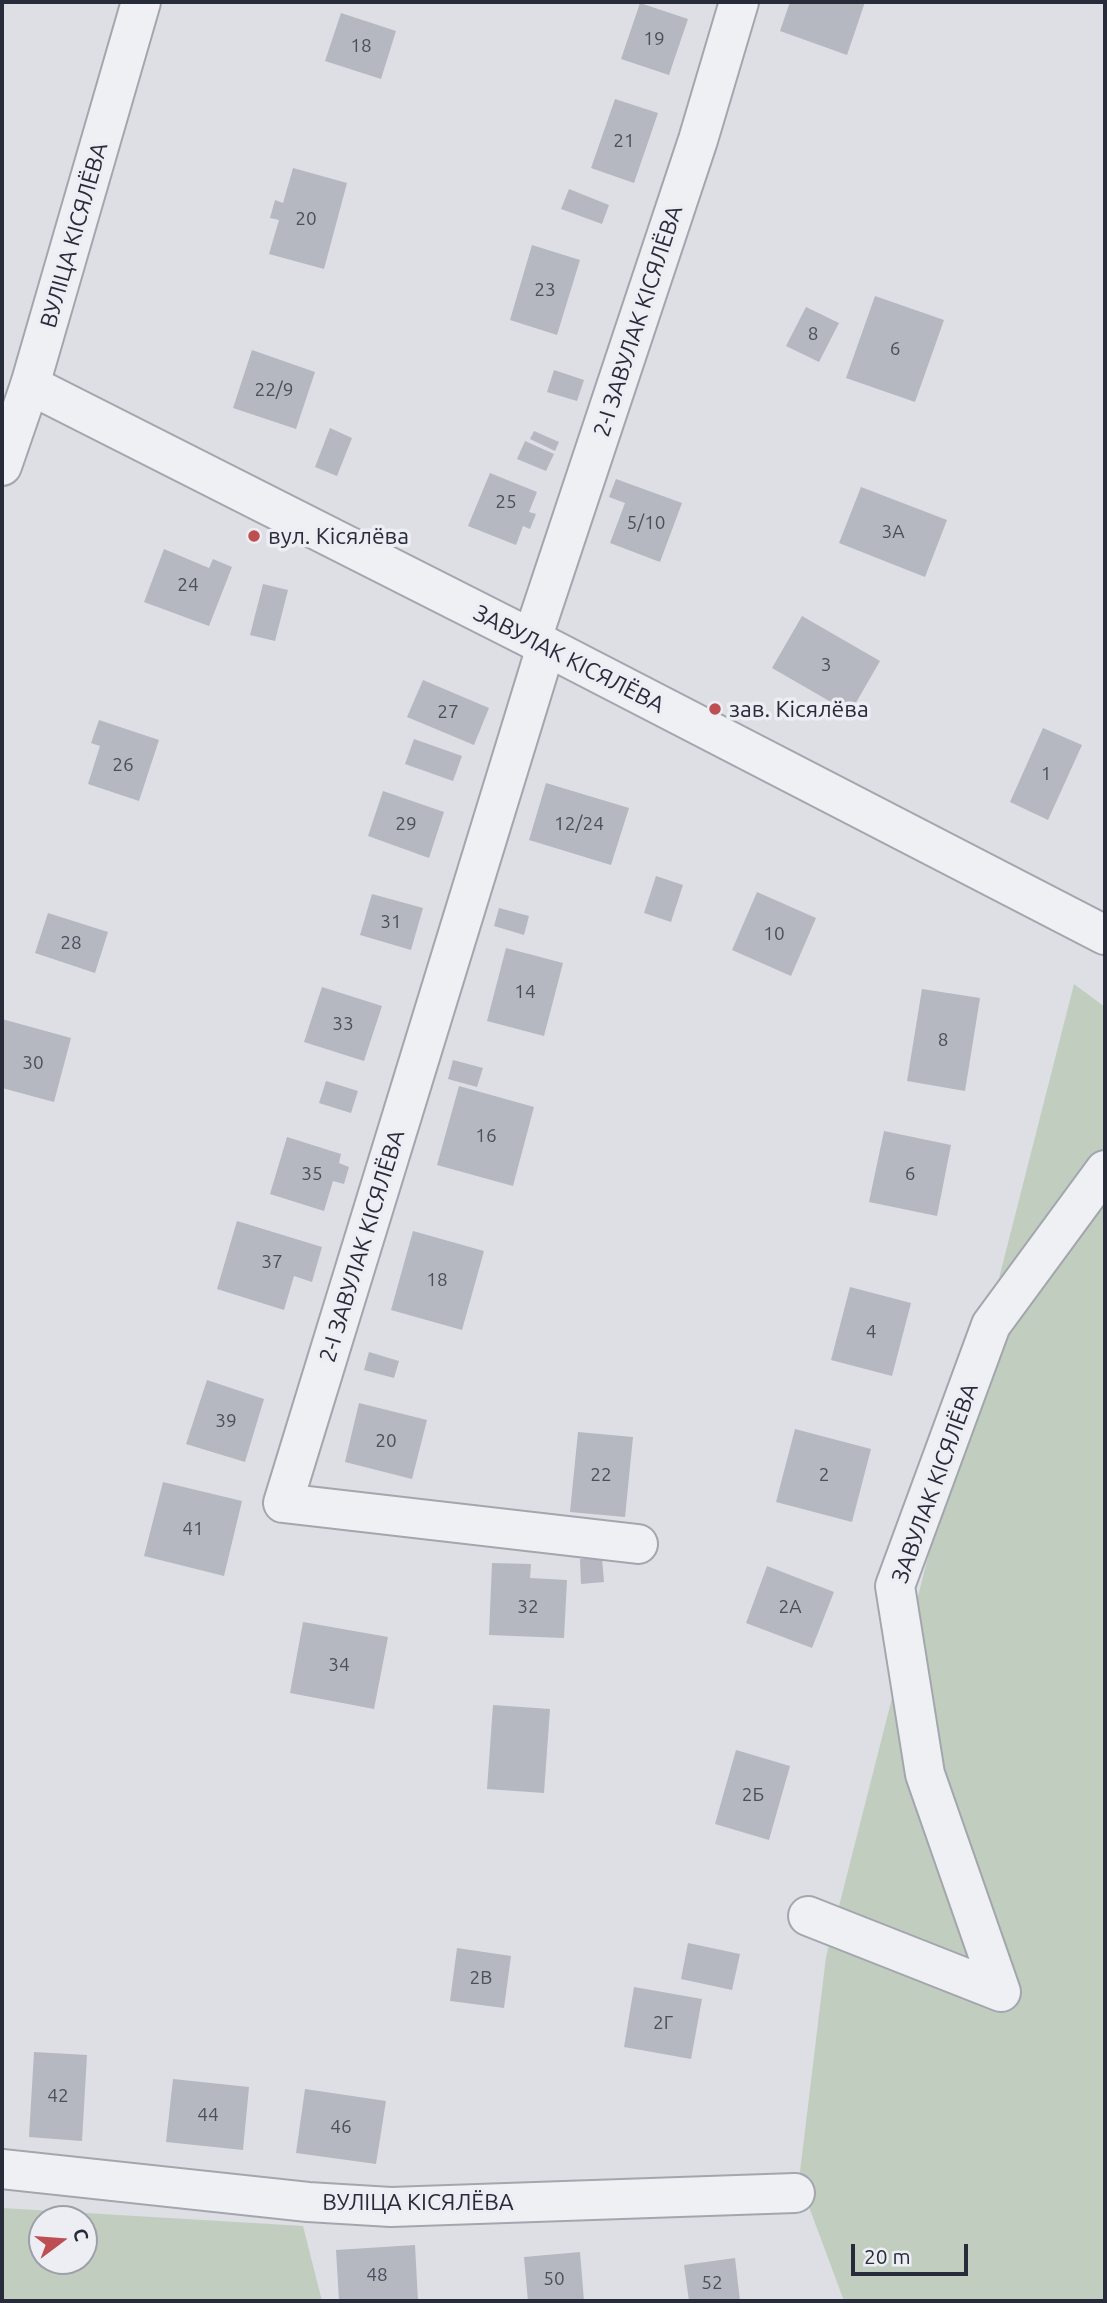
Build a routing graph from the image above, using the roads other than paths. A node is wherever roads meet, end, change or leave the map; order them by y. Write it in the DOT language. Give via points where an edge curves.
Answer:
graph roads {
  1 [pos="141,2"];
  2 [pos="739,2"];
  3 [pos="30,385"];
  4 [pos="2,466"];
  5 [pos="539,643"];
  6 [pos="1105,936"];
  7 [pos="1105,1170"];
  8 [pos="638,1544"];
  9 [pos="808,1916"];
  10 [pos="2,2169"];
  11 [pos="794,2193"];
  1 -- 3 [label="street, ВУЛІЦА КІСЯЛЁВА"];
  2 -- 5 [label="street, 2-І ЗАВУЛАК КІСЯЛЁВА"];
  3 -- 4 [label="street, ВУЛІЦА КІСЯЛЁВА"];
  3 -- 5 [label="street, ЗАВУЛАК КІСЯЛЁВА"];
  5 -- 6 [label="street, ЗАВУЛАК КІСЯЛЁВА"];
  5 -- 8 [label="street, 2-І ЗАВУЛАК КІСЯЛЁВА" via="283,1503"];
  7 -- 9 [label="street, ЗАВУЛАК КІСЯЛЁВА" via="992,1325 895,1586 925,1774 1001,1992"];
  10 -- 11 [label="street, ВУЛІЦА КІСЯЛЁВА" via="391,2207"];
}
